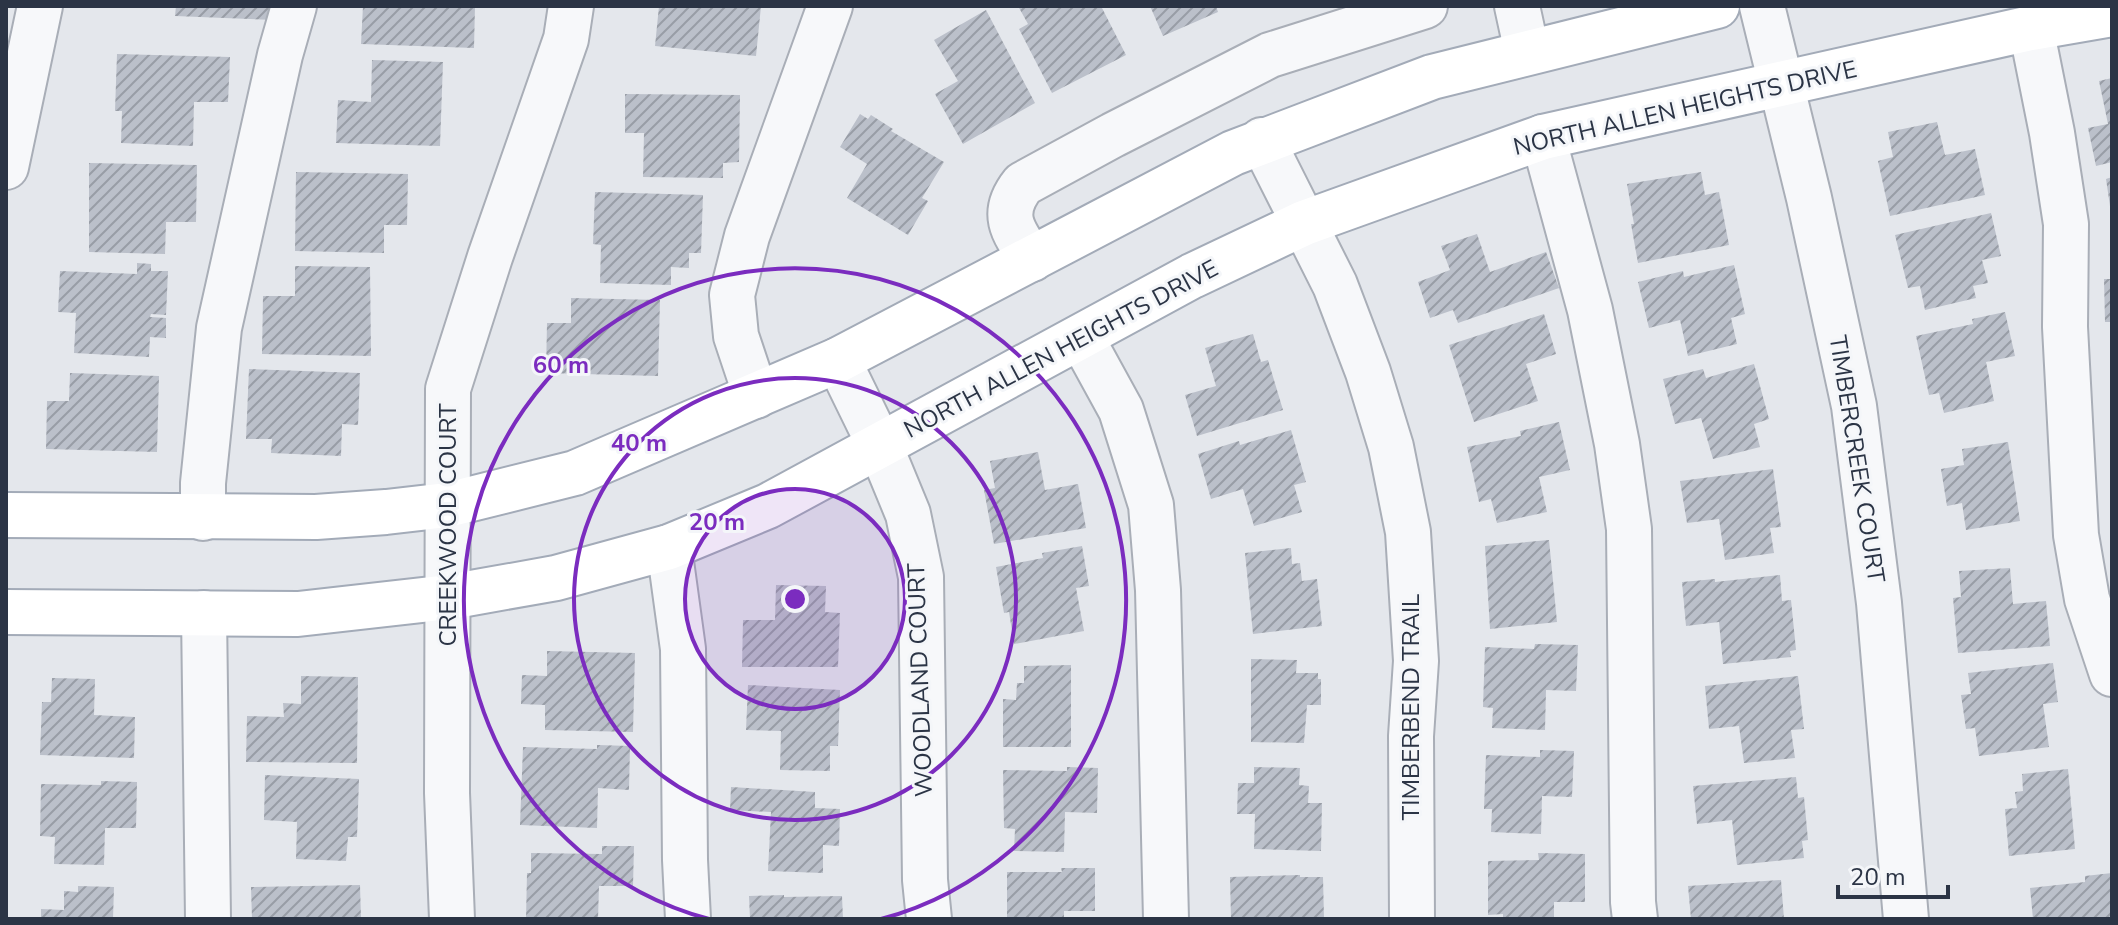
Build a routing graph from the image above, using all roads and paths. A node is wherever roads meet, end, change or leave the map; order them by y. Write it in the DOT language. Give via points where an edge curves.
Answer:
graph roads {
  1 [pos="40,6"];
  2 [pos="294,6"];
  3 [pos="571,6"];
  4 [pos="830,6"];
  5 [pos="1425,6"];
  6 [pos="1517,6"];
  7 [pos="1717,6"];
  8 [pos="1762,6"];
  9 [pos="2112,14"];
  10 [pos="2031,28"];
  11 [pos="1527,52"];
  12 [pos="1782,83"];
  13 [pos="1543,137"];
  14 [pos="1262,140"];
  15 [pos="6,167"];
  16 [pos="1304,223"];
  17 [pos="1032,259"];
  18 [pos="1081,337"];
  19 [pos="838,360"];
  20 [pos="756,396"];
  21 [pos="880,446"];
  22 [pos="447,505"];
  23 [pos="6,515"];
  24 [pos="203,518"];
  25 [pos="669,547"];
  26 [pos="449,597"];
  27 [pos="6,612"];
  28 [pos="204,613"];
  29 [pos="2112,674"];
  30 [pos="208,919"];
  31 [pos="452,919"];
  32 [pos="688,919"];
  33 [pos="929,919"];
  34 [pos="1166,919"];
  35 [pos="1412,919"];
  36 [pos="1635,919"];
  37 [pos="1906,919"];
  1 -- 15 [label="street"];
  2 -- 24 [label="street" via="219,328"];
  3 -- 22 [label="street, CREEKWOOD COURT" via="566,39 448,389"];
  4 -- 20 [label="street" via="747,236 732,295 736,336"];
  5 -- 17 [label="street" via="1270,55 1023,184 1014,195 1010,222"];
  6 -- 11 [label="street"];
  7 -- 11 [label="main road"];
  8 -- 12 [label="street, TIMBERCREEK COURT"];
  9 -- 10 [label="main road, NORTH ALLEN HEIGHTS DRIVE"];
  10 -- 12 [label="main road, NORTH ALLEN HEIGHTS DRIVE"];
  10 -- 29 [label="street" via="2066,224 2065,327 2076,535 2087,599"];
  11 -- 14 [label="main road" via="1432,77"];
  12 -- 13 [label="main road, NORTH ALLEN HEIGHTS DRIVE"];
  12 -- 37 [label="street, TIMBERCREEK COURT" via="1854,406 1879,603"];
  13 -- 16 [label="main road, NORTH ALLEN HEIGHTS DRIVE"];
  13 -- 36 [label="street" via="1590,310 1629,529"];
  14 -- 16 [label="street, TIMBERBEND TRAIL"];
  14 -- 17 [label="main road"];
  16 -- 18 [label="main road, NORTH ALLEN HEIGHTS DRIVE"];
  16 -- 35 [label="street, TIMBERBEND TRAIL" via="1335,285 1368,372 1391,447 1408,532 1416,661"];
  17 -- 19 [label="main road"];
  18 -- 21 [label="main road, NORTH ALLEN HEIGHTS DRIVE"];
  18 -- 34 [label="street" via="1121,410 1151,505"];
  19 -- 20 [label="main road"];
  19 -- 21 [label="street, WOODLAND COURT"];
  20 -- 22 [label="main road" via="575,473"];
  21 -- 25 [label="main road, NORTH ALLEN HEIGHTS DRIVE" via="768,506"];
  21 -- 33 [label="street, WOODLAND COURT" via="908,514 921,577"];
  22 -- 24 [label="main road" via="316,517"];
  22 -- 26 [label="street, CREEKWOOD COURT"];
  23 -- 24 [label="main road"];
  25 -- 26 [label="main road, NORTH ALLEN HEIGHTS DRIVE" via="556,578"];
  25 -- 32 [label="street" via="683,649"];
  26 -- 28 [label="main road, NORTH ALLEN HEIGHTS DRIVE" via="298,614"];
  26 -- 31 [label="street, CREEKWOOD COURT"];
  27 -- 28 [label="main road, NORTH ALLEN HEIGHTS DRIVE"];
  28 -- 30 [label="street"];
}
